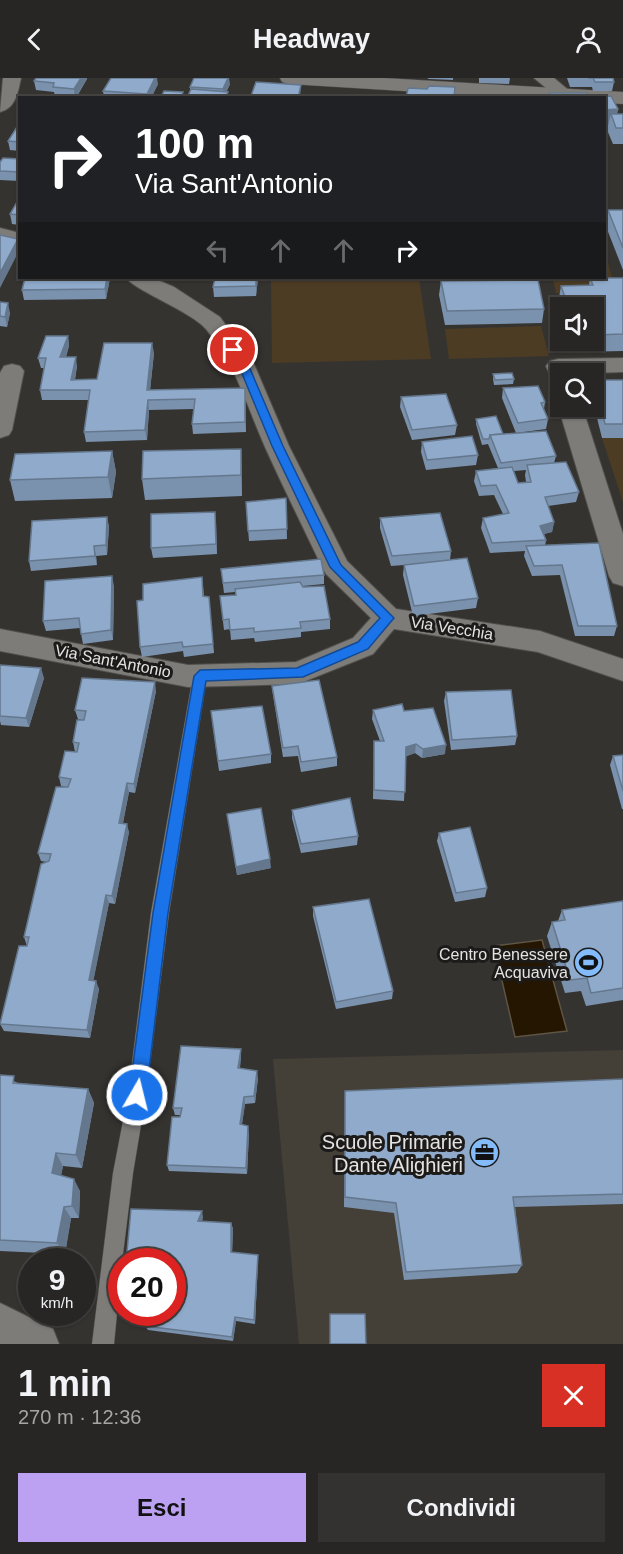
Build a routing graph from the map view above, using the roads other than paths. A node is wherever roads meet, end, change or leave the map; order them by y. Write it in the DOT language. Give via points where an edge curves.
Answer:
graph roads {
  1 [pos="12,78"];
  2 [pos="290,78"];
  3 [pos="543,78"];
  4 [pos="466,93"];
  5 [pos="563,93"];
  6 [pos="599,96"];
  7 [pos="606,97"];
  8 [pos="623,98"];
  9 [pos="0,107"];
  10 [pos="0,234"];
  11 [pos="18,239"];
  12 [pos="139,279"];
  13 [pos="623,364"];
  14 [pos="604,365"];
  15 [pos="12,371"];
  16 [pos="573,417"];
  17 [pos="0,430"];
  18 [pos="623,576"];
  19 [pos="388,618"];
  20 [pos="0,640"];
  21 [pos="623,670"];
  22 [pos="200,676"];
  23 [pos="0,1324"];
  24 [pos="38,1344"];
  25 [pos="103,1344"];
  1 -- 9 [label="street" via="8,98"];
  2 -- 4 [label="street"];
  3 -- 5 [label="street"];
  4 -- 5 [label="street"];
  5 -- 6 [label="street"];
  7 -- 8 [label="street"];
  10 -- 11 [label="street"];
  12 -- 19 [label="street, Via Vecchia" via="212,322 243,364 277,446 336,567"];
  13 -- 14 [label="street"];
  15 -- 17 [label="street"];
  16 -- 18 [label="street"];
  19 -- 21 [label="street, Via Vecchia" via="540,642"];
  19 -- 22 [label="street, Via Sant'Antonio" via="363,646 298,673"];
  20 -- 22 [label="street, Via Sant'Antonio"];
  22 -- 25 [label="lane" via="160,913"];
  23 -- 24 [label="street"];
}
